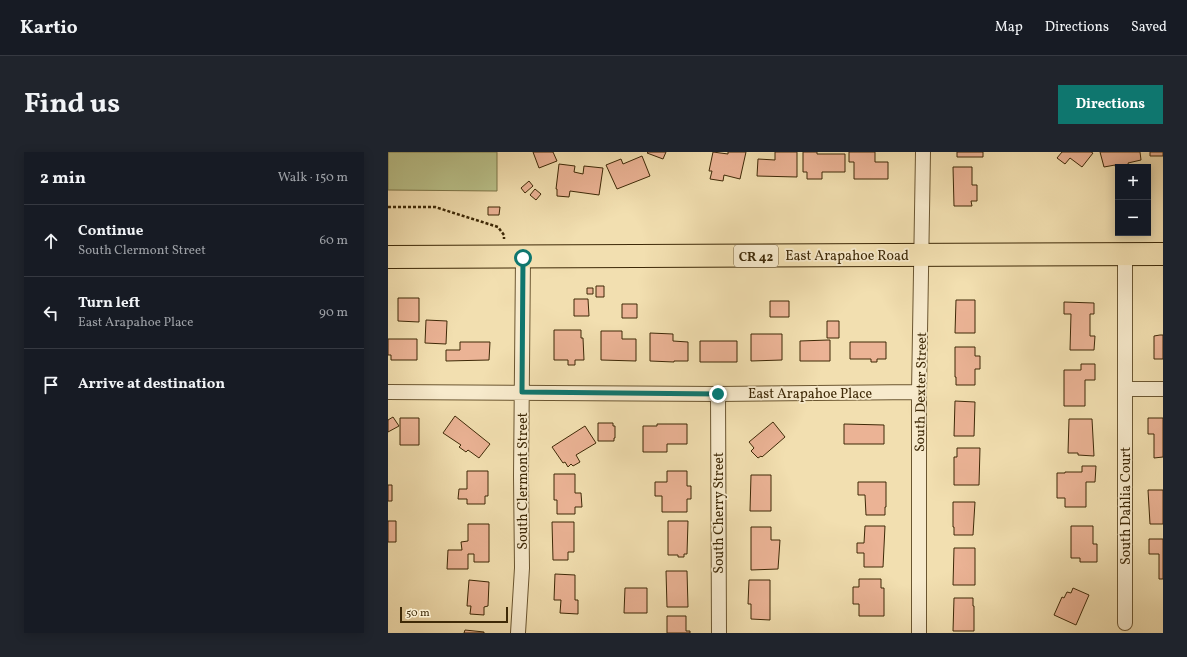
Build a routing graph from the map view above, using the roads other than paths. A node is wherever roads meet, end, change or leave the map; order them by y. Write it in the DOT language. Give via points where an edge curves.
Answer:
graph roads {
  1 [pos="922,152"];
  2 [pos="922,254"];
  3 [pos="1125,254"];
  4 [pos="1163,254"];
  5 [pos="388,257"];
  6 [pos="514,258"];
  7 [pos="1126,390"];
  8 [pos="1163,390"];
  9 [pos="388,392"];
  10 [pos="522,392"];
  11 [pos="919,392"];
  12 [pos="718,394"];
  13 [pos="1125,623"];
  14 [pos="518,633"];
  15 [pos="719,633"];
  16 [pos="919,633"];
  1 -- 2 [label="street, South Dexter Street"];
  2 -- 3 [label="main road, East Arapahoe Road / CR 42"];
  2 -- 6 [label="main road, East Arapahoe Road / CR 42"];
  2 -- 11 [label="street, South Dexter Street"];
  3 -- 4 [label="main road, East Arapahoe Road / CR 42"];
  3 -- 7 [label="street, South Dahlia Court"];
  5 -- 6 [label="main road, East Arapahoe Road / CR 42"];
  6 -- 10 [label="street, South Clermont Street"];
  7 -- 8 [label="street"];
  7 -- 13 [label="street, South Dahlia Court"];
  9 -- 10 [label="street, East Arapahoe Place"];
  10 -- 12 [label="street, East Arapahoe Place"];
  10 -- 14 [label="street, South Clermont Street" via="522,568"];
  11 -- 12 [label="street, East Arapahoe Place"];
  11 -- 16 [label="street, South Dexter Street"];
  12 -- 15 [label="street, South Cherry Street"];
}
